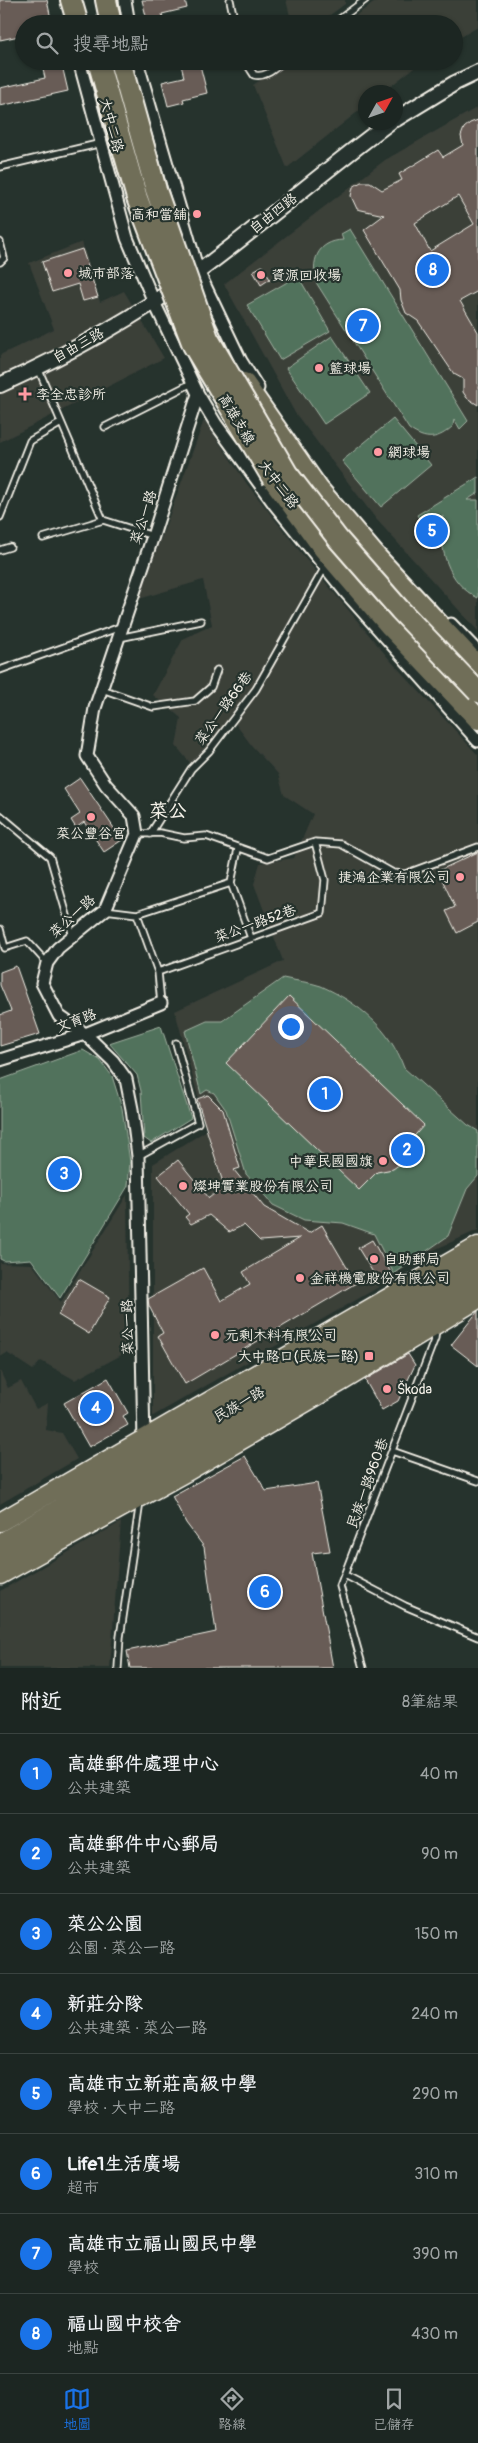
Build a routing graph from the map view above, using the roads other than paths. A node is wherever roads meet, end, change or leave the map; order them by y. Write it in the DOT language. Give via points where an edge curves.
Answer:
graph roads {
  1 [pos="66,0"];
  2 [pos="71,0"];
  3 [pos="85,0"];
  4 [pos="106,0"];
  5 [pos="125,0"];
  6 [pos="230,0"];
  7 [pos="365,0"];
  8 [pos="357,2"];
  9 [pos="68,15"];
  10 [pos="75,15"];
  11 [pos="88,15"];
  12 [pos="109,15"];
  13 [pos="128,15"];
  14 [pos="233,15"];
  15 [pos="343,15"];
  16 [pos="82,70"];
  17 [pos="90,70"];
  18 [pos="101,70"];
  19 [pos="123,70"];
  20 [pos="140,70"];
  21 [pos="250,70"];
  22 [pos="273,70"];
  23 [pos="478,72"];
  24 [pos="403,115"];
  25 [pos="380,130"];
  26 [pos="104,135"];
  27 [pos="0,167"];
  28 [pos="0,242"];
  29 [pos="0,262"];
  30 [pos="198,271"];
  31 [pos="154,302"];
  32 [pos="224,355"];
  33 [pos="38,368"];
  34 [pos="192,383"];
  35 [pos="0,385"];
  36 [pos="198,394"];
  37 [pos="61,423"];
  38 [pos="105,427"];
  39 [pos="273,480"];
  40 [pos="0,517"];
  41 [pos="103,520"];
  42 [pos="153,536"];
  43 [pos="43,538"];
  44 [pos="10,547"];
  45 [pos="0,550"];
  46 [pos="325,567"];
  47 [pos="201,621"];
  48 [pos="123,626"];
  49 [pos="119,638"];
  50 [pos="478,652"];
  51 [pos="478,668"];
  52 [pos="0,670"];
  53 [pos="217,670"];
  54 [pos="478,677"];
  55 [pos="102,689"];
  56 [pos="478,692"];
  57 [pos="478,719"];
  58 [pos="478,741"];
  59 [pos="0,815"];
  60 [pos="137,834"];
  61 [pos="150,834"];
  62 [pos="315,842"];
  63 [pos="478,847"];
  64 [pos="238,849"];
  65 [pos="231,883"];
  66 [pos="105,910"];
  67 [pos="138,914"];
  68 [pos="0,929"];
  69 [pos="73,936"];
  70 [pos="251,938"];
  71 [pos="2,948"];
  72 [pos="47,962"];
  73 [pos="158,972"];
  74 [pos="161,1002"];
  75 [pos="85,1034"];
  76 [pos="176,1043"];
  77 [pos="0,1060"];
  78 [pos="138,1156"];
  79 [pos="478,1246"];
  80 [pos="478,1265"];
  81 [pos="478,1283"];
  82 [pos="478,1299"];
  83 [pos="436,1315"];
  84 [pos="239,1433"];
  85 [pos="144,1438"];
  86 [pos="392,1451"];
  87 [pos="144,1460"];
  88 [pos="142,1479"];
  89 [pos="478,1481"];
  90 [pos="140,1499"];
  91 [pos="35,1502"];
  92 [pos="44,1518"];
  93 [pos="0,1522"];
  94 [pos="0,1543"];
  95 [pos="0,1559"];
  96 [pos="0,1575"];
  97 [pos="345,1575"];
  98 [pos="478,1637"];
  99 [pos="118,1668"];
  100 [pos="363,1668"];
  1 -- 9 [label="street"];
  2 -- 10 [label="highway"];
  3 -- 11 [label="highway"];
  4 -- 12 [label="highway"];
  5 -- 13 [label="street"];
  6 -- 14 [label="lane"];
  7 -- 8 [label="lane"];
  8 -- 15 [label="lane"];
  16 -- 26 [label="street, 大中二路"];
  17 -- 26 [label="highway"];
  18 -- 39 [label="highway, 高雄支線, bridge" via="137,198 193,345"];
  19 -- 56 [label="highway, 高雄支線, bridge" via="156,190 208,338 287,473 357,560"];
  20 -- 30 [label="street, 大中二路"];
  21 -- 22 [label="lane" via="254,76"];
  23 -- 24 [label="street"];
  25 -- 30 [label="street, 自由四路"];
  26 -- 27 [label="lane"];
  26 -- 31 [label="street, 大中二路" via="127,238"];
  26 -- 39 [label="highway, bridge" via="178,334 219,409"];
  28 -- 29 [label="lane" via="4,258"];
  30 -- 31 [label="street, 自由四路"];
  30 -- 32 [label="street, 大中二路" via="206,318"];
  30 -- 50 [label="street, 大中二路" via="241,361 301,456 377,549"];
  31 -- 33 [label="street, 自由三路"];
  31 -- 34 [label="street, 大中二路"];
  32 -- 51 [label="highway" via="318,489"];
  32 -- 54 [label="street, 大中二路" via="264,424 310,485"];
  33 -- 35 [label="street, 自由三路"];
  33 -- 37 [label="lane"];
  34 -- 36 [label="street, 大中二路"];
  34 -- 38 [label="lane"];
  36 -- 42 [label="street, 菜公一路"];
  36 -- 46 [label="street, 大中二路" via="216,424"];
  37 -- 40 [label="lane" via="30,441"];
  37 -- 41 [label="lane"];
  39 -- 57 [label="highway, 高雄支線" via="324,549 390,626"];
  41 -- 42 [label="lane"];
  41 -- 43 [label="lane"];
  42 -- 48 [label="street, 菜公一路"];
  44 -- 45 [label="lane"];
  46 -- 58 [label="street, 大中二路"];
  46 -- 61 [label="lane, 菜公一路66巷" via="256,689 209,751 191,769"];
  47 -- 49 [label="lane"];
  48 -- 49 [label="street, 菜公一路"];
  48 -- 52 [label="lane"];
  49 -- 55 [label="street, 菜公一路"];
  53 -- 55 [label="lane" via="211,688 194,701 153,707"];
  55 -- 60 [label="street, 菜公一路" via="95,708 87,756 106,785 134,816"];
  59 -- 69 [label="lane" via="50,857"];
  60 -- 61 [label="lane"];
  60 -- 66 [label="street, 菜公一路"];
  61 -- 64 [label="lane" via="160,832 184,838 206,836"];
  62 -- 63 [label="lane" via="341,844 393,873 405,874"];
  62 -- 64 [label="lane" via="268,858"];
  62 -- 70 [label="lane, 菜公一路52巷" via="325,880 322,913"];
  64 -- 65 [label="lane"];
  65 -- 67 [label="lane"];
  65 -- 70 [label="lane"];
  66 -- 67 [label="lane"];
  66 -- 69 [label="street, 菜公一路"];
  67 -- 73 [label="lane"];
  68 -- 71 [label="lane"];
  69 -- 72 [label="street, 菜公一路"];
  70 -- 73 [label="lane, 菜公一路52巷"];
  71 -- 72 [label="lane" via="27,941"];
  72 -- 75 [label="street, 菜公一路" via="42,983 59,1016"];
  73 -- 74 [label="lane"];
  74 -- 75 [label="street, 文育路"];
  75 -- 77 [label="street, 文育路"];
  75 -- 78 [label="street, 菜公一路" via="113,1061 126,1080"];
  76 -- 78 [label="lane" via="198,1123"];
  78 -- 85 [label="street, 菜公一路"];
  79 -- 85 [label="main road, 民族一路"];
  80 -- 87 [label="main road, 民族一路"];
  81 -- 83 [label="main road, 民族一路"];
  82 -- 83 [label="main road, 民族一路"];
  83 -- 84 [label="main road, 民族一路"];
  83 -- 86 [label="lane, 民族一路960巷" via="435,1338"];
  84 -- 88 [label="main road, 民族一路"];
  84 -- 90 [label="main road, 民族一路"];
  85 -- 87 [label="street, 菜公一路"];
  85 -- 91 [label="main road, 民族一路"];
  86 -- 89 [label="lane"];
  86 -- 97 [label="lane, 民族一路960巷"];
  87 -- 88 [label="street, 菜公一路"];
  87 -- 92 [label="main road, 民族一路"];
  88 -- 90 [label="lane"];
  88 -- 95 [label="main road, 民族一路"];
  90 -- 96 [label="main road, 民族一路"];
  90 -- 99 [label="lane"];
  91 -- 92 [label="main road"];
  91 -- 93 [label="main road, 民族一路"];
  92 -- 94 [label="main road, 民族一路"];
  97 -- 98 [label="lane" via="405,1606"];
  97 -- 100 [label="lane, 民族一路960巷" via="340,1586"];
}
